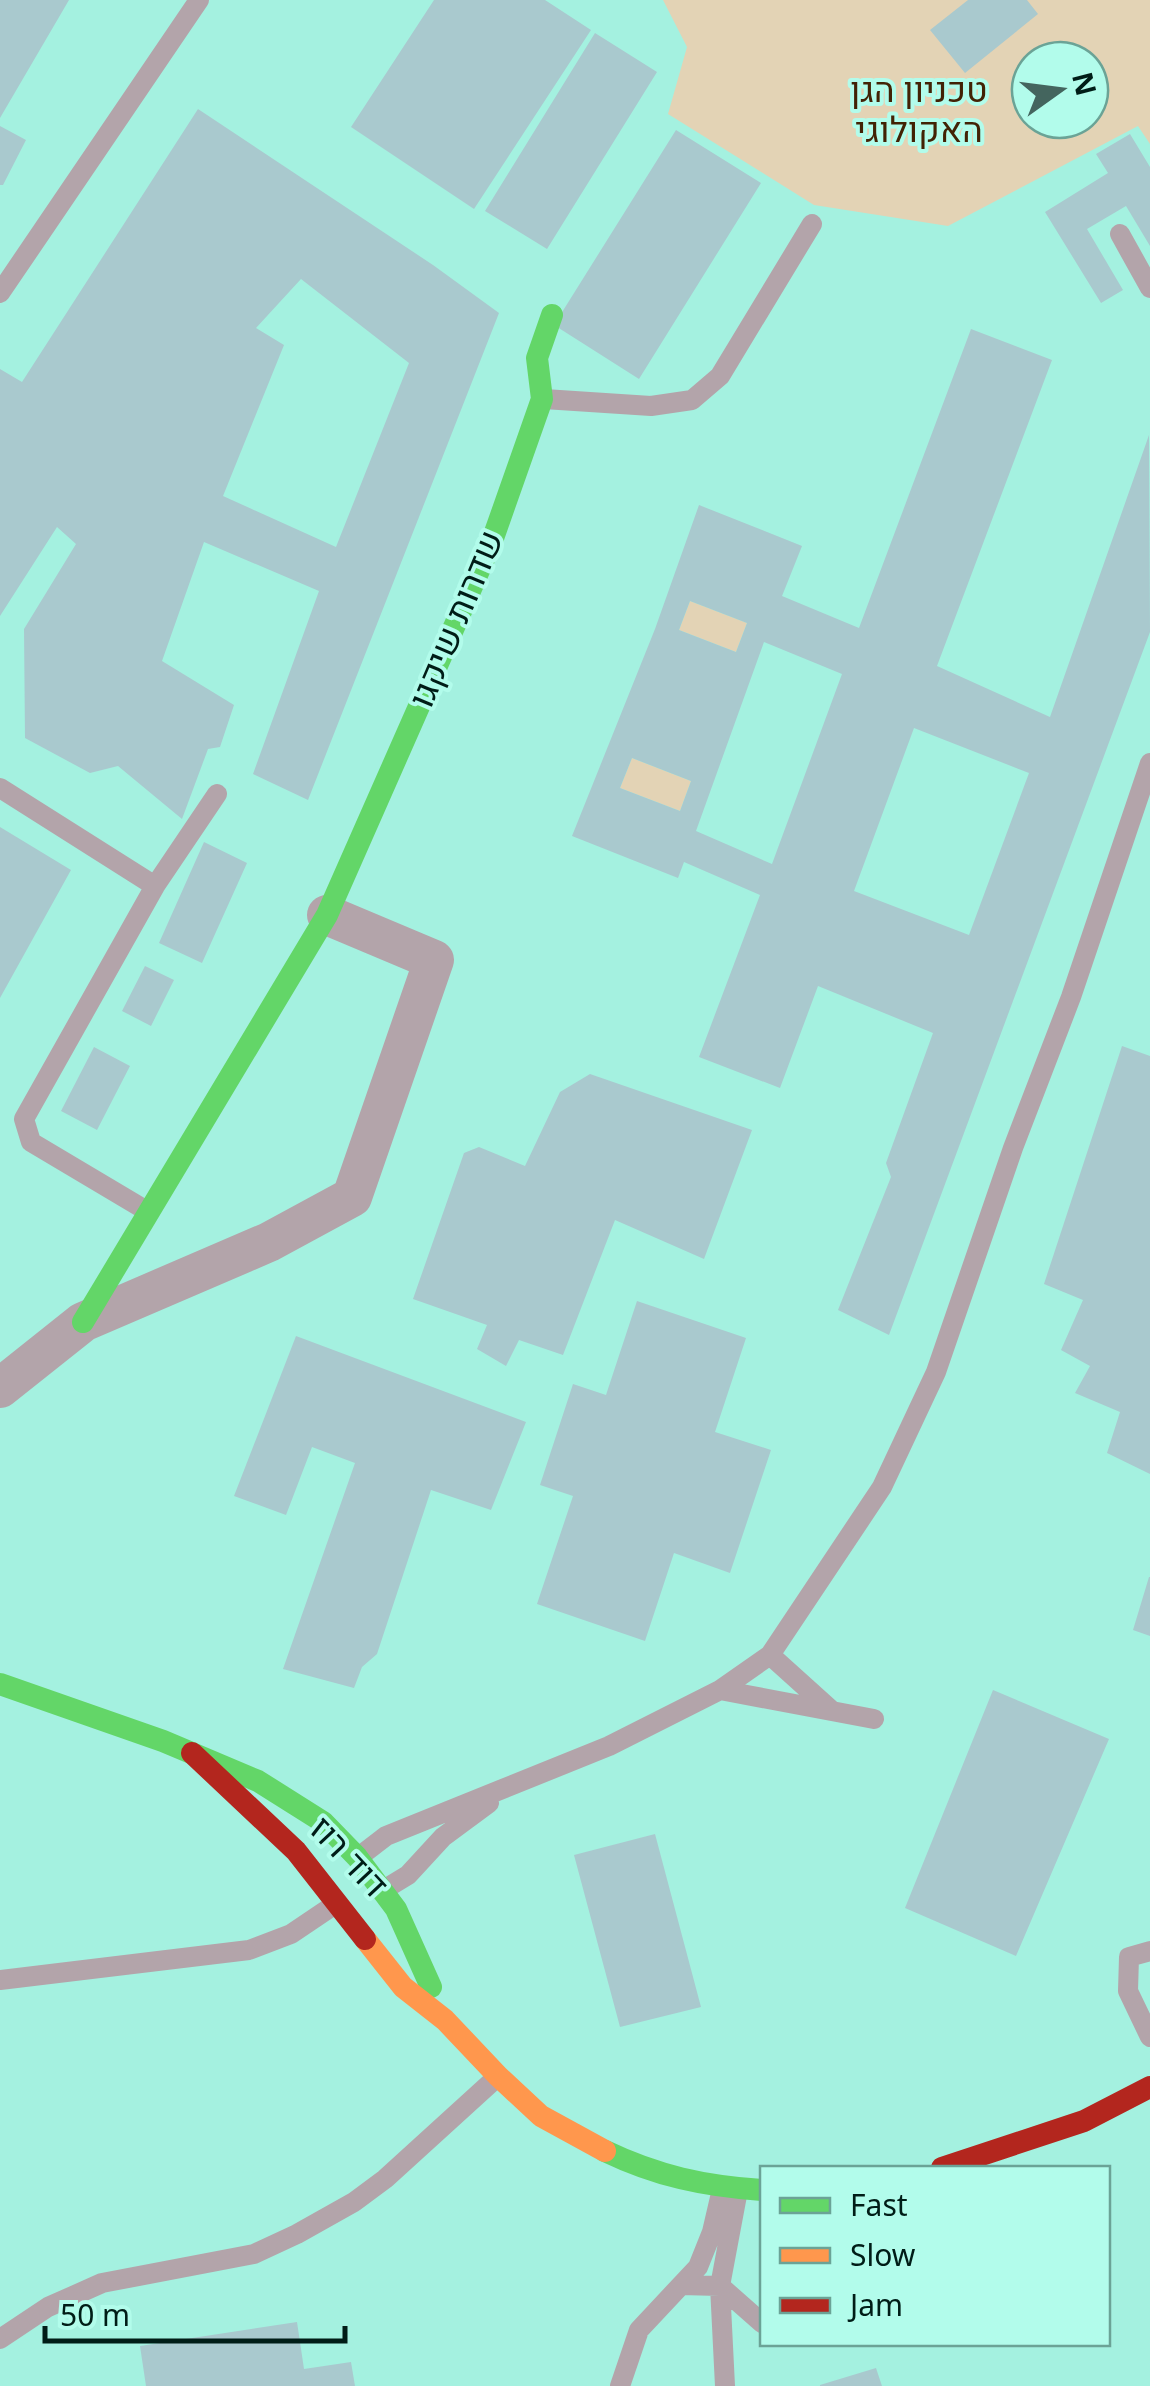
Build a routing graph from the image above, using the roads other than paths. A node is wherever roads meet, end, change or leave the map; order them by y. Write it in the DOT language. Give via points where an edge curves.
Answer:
graph roads {
  1 [pos="199,0"];
  2 [pos="812,224"];
  3 [pos="1120,234"];
  4 [pos="1150,288"];
  5 [pos="0,293"];
  6 [pos="552,315"];
  7 [pos="542,399"];
  8 [pos="1150,763"];
  9 [pos="0,788"];
  10 [pos="218,794"];
  11 [pos="155,886"];
  12 [pos="327,915"];
  13 [pos="149,1212"];
  14 [pos="83,1322"];
  15 [pos="0,1388"];
  16 [pos="770,1655"];
  17 [pos="0,1684"];
  18 [pos="720,1690"];
  19 [pos="0,1708"];
  20 [pos="833,1711"];
  21 [pos="76,1712"];
  22 [pos="874,1719"];
  23 [pos="192,1753"];
  24 [pos="511,1787"];
  25 [pos="357,1886"];
  26 [pos="1150,1951"];
  27 [pos="0,1980"];
  28 [pos="445,2020"];
  29 [pos="1150,2037"];
  30 [pos="498,2076"];
  31 [pos="1150,2088"];
  32 [pos="948,2166"];
  33 [pos="741,2188"];
  34 [pos="681,2285"];
  35 [pos="720,2286"];
  36 [pos="760,2321"];
  37 [pos="0,2339"];
  38 [pos="620,2386"];
  39 [pos="725,2386"];
  1 -- 5 [label="lane"];
  2 -- 7 [label="lane" via="720,376 692,400 651,406"];
  3 -- 4 [label="lane"];
  6 -- 7 [label="street, שדרות שיקגו" via="537,358"];
  7 -- 12 [label="street, שדרות שיקגו" via="492,541"];
  8 -- 16 [label="lane" via="936,1372 882,1487"];
  9 -- 11 [label="lane"];
  10 -- 11 [label="lane"];
  11 -- 13 [label="lane" via="24,1119 31,1142"];
  12 -- 13 [label="street, שדרות שיקגו"];
  12 -- 14 [label="street" via="434,960 352,1197 270,1242"];
  13 -- 14 [label="street, שדרות שיקגו"];
  14 -- 15 [label="street"];
  16 -- 18 [label="lane"];
  16 -- 20 [label="lane"];
  17 -- 21 [label="street, דוד רוז"];
  18 -- 20 [label="lane"];
  18 -- 24 [label="lane"];
  19 -- 21 [label="street, דוד רוז"];
  20 -- 22 [label="lane"];
  21 -- 23 [label="street, דוד רוז"];
  23 -- 25 [label="street, דוד רוז" via="296,1851"];
  23 -- 25 [label="street, דוד רוז" via="258,1781 323,1822"];
  24 -- 25 [label="lane" via="443,1837 408,1875"];
  24 -- 25 [label="lane" via="386,1836"];
  25 -- 27 [label="lane" via="291,1934 249,1950"];
  25 -- 28 [label="street, דוד רוז" via="403,1987"];
  25 -- 28 [label="street, דוד רוז" via="396,1909"];
  26 -- 29 [label="lane" via="1129,1957 1128,1991"];
  28 -- 30 [label="street, דוד רוז"];
  30 -- 33 [label="street, דוד רוז" via="542,2116 582,2140 670,2177"];
  30 -- 37 [label="lane" via="386,2179 297,2234 254,2254 102,2283"];
  31 -- 32 [label="street" via="1084,2121"];
  33 -- 34 [label="lane"];
  33 -- 35 [label="lane"];
  34 -- 35 [label="lane"];
  34 -- 38 [label="lane" via="639,2330"];
  35 -- 36 [label="lane"];
  35 -- 39 [label="lane"];
}
